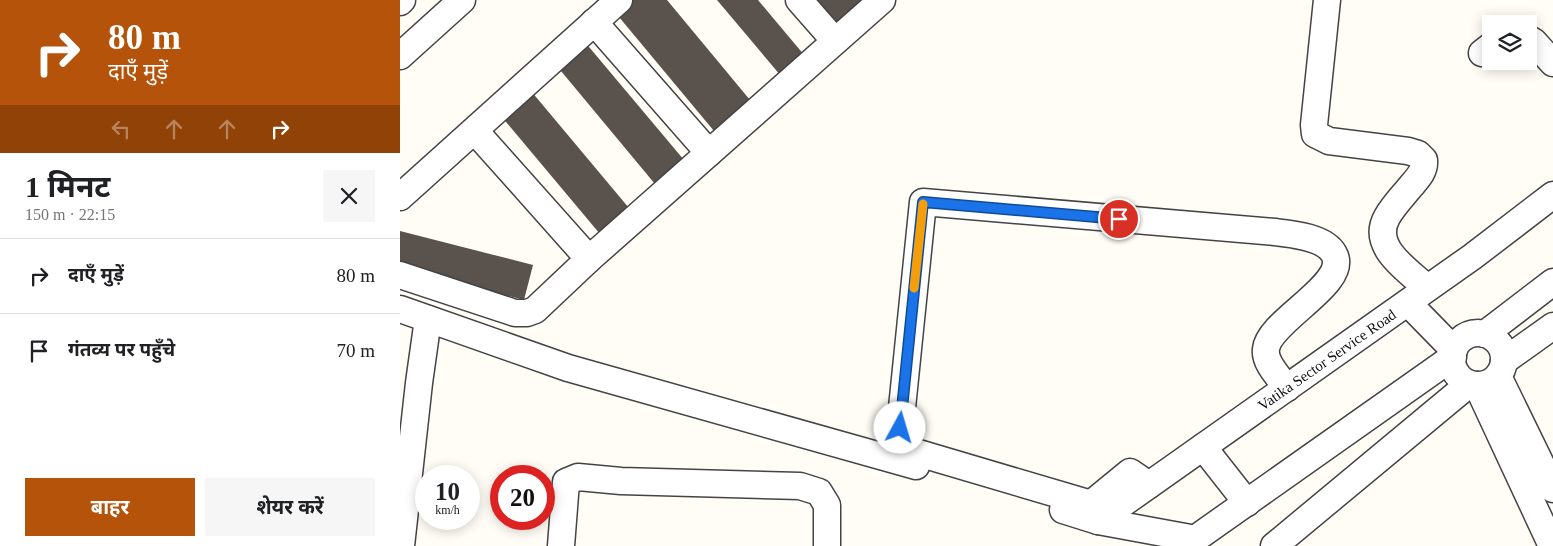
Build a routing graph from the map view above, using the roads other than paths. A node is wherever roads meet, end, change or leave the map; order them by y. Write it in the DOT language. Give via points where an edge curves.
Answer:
graph roads {
  1 [pos="462,0"];
  2 [pos="618,0"];
  3 [pos="798,0"];
  4 [pos="882,0"];
  5 [pos="1327,0"];
  6 [pos="594,22"];
  7 [pos="835,41"];
  8 [pos="1537,45"];
  9 [pos="400,56"];
  10 [pos="1553,63"];
  11 [pos="474,131"];
  12 [pos="709,153"];
  13 [pos="1553,195"];
  14 [pos="400,197"];
  15 [pos="589,259"];
  16 [pos="400,275"];
  17 [pos="1553,282"];
  18 [pos="1418,295"];
  19 [pos="400,309"];
  20 [pos="428,318"];
  21 [pos="1553,326"];
  22 [pos="1485,334"];
  23 [pos="1453,354"];
  24 [pos="1487,377"];
  25 [pos="1288,388"];
  26 [pos="1203,447"];
  27 [pos="1149,485"];
  28 [pos="1553,489"];
  29 [pos="1247,503"];
  30 [pos="1098,521"];
  31 [pos="1191,543"];
  32 [pos="401,544"];
  33 [pos="561,546"];
  34 [pos="828,546"];
  35 [pos="1274,546"];
  36 [pos="1552,546"];
  1 -- 9 [label="street"];
  2 -- 6 [label="street"];
  3 -- 7 [label="street"];
  4 -- 7 [label="street"];
  5 -- 18 [label="street" via="1315,134 1330,141 1408,151 1424,160 1420,176 1383,228 1388,252"];
  6 -- 11 [label="street"];
  6 -- 12 [label="street"];
  7 -- 12 [label="street"];
  8 -- 10 [label="street"];
  11 -- 14 [label="street"];
  11 -- 15 [label="street"];
  12 -- 15 [label="street"];
  13 -- 18 [label="street, Vatika Sector Service Road"];
  15 -- 16 [label="street" via="536,310 527,313 515,313"];
  17 -- 22 [label="street"];
  18 -- 23 [label="street"];
  18 -- 25 [label="street, Vatika Sector Service Road"];
  19 -- 20 [label="street"];
  20 -- 30 [label="street" via="568,368 879,455"];
  20 -- 32 [label="street"];
  21 -- 24 [label="street"];
  22 -- 23 [label="street" via="1463,339"];
  22 -- 24 [label="street" via="1500,344 1503,352"];
  23 -- 24 [label="street" via="1453,366 1462,380"];
  23 -- 29 [label="street"];
  24 -- 28 [label="street"];
  24 -- 35 [label="street"];
  24 -- 36 [label="street"];
  25 -- 26 [label="street, Vatika Sector Service Road"];
  25 -- 27 [label="street" via="1266,359 1266,349 1273,333 1328,282 1336,258 1332,250 1322,243 1300,234 923,202 898,447 1091,504 1130,472"];
  26 -- 27 [label="street, Vatika Sector Service Road"];
  26 -- 29 [label="street"];
  27 -- 30 [label="street, Vatika Sector Service Road"];
  29 -- 31 [label="street"];
  30 -- 31 [label="street"];
  33 -- 34 [label="street" via="566,482 578,477 800,486 819,492 827,505"];
}
